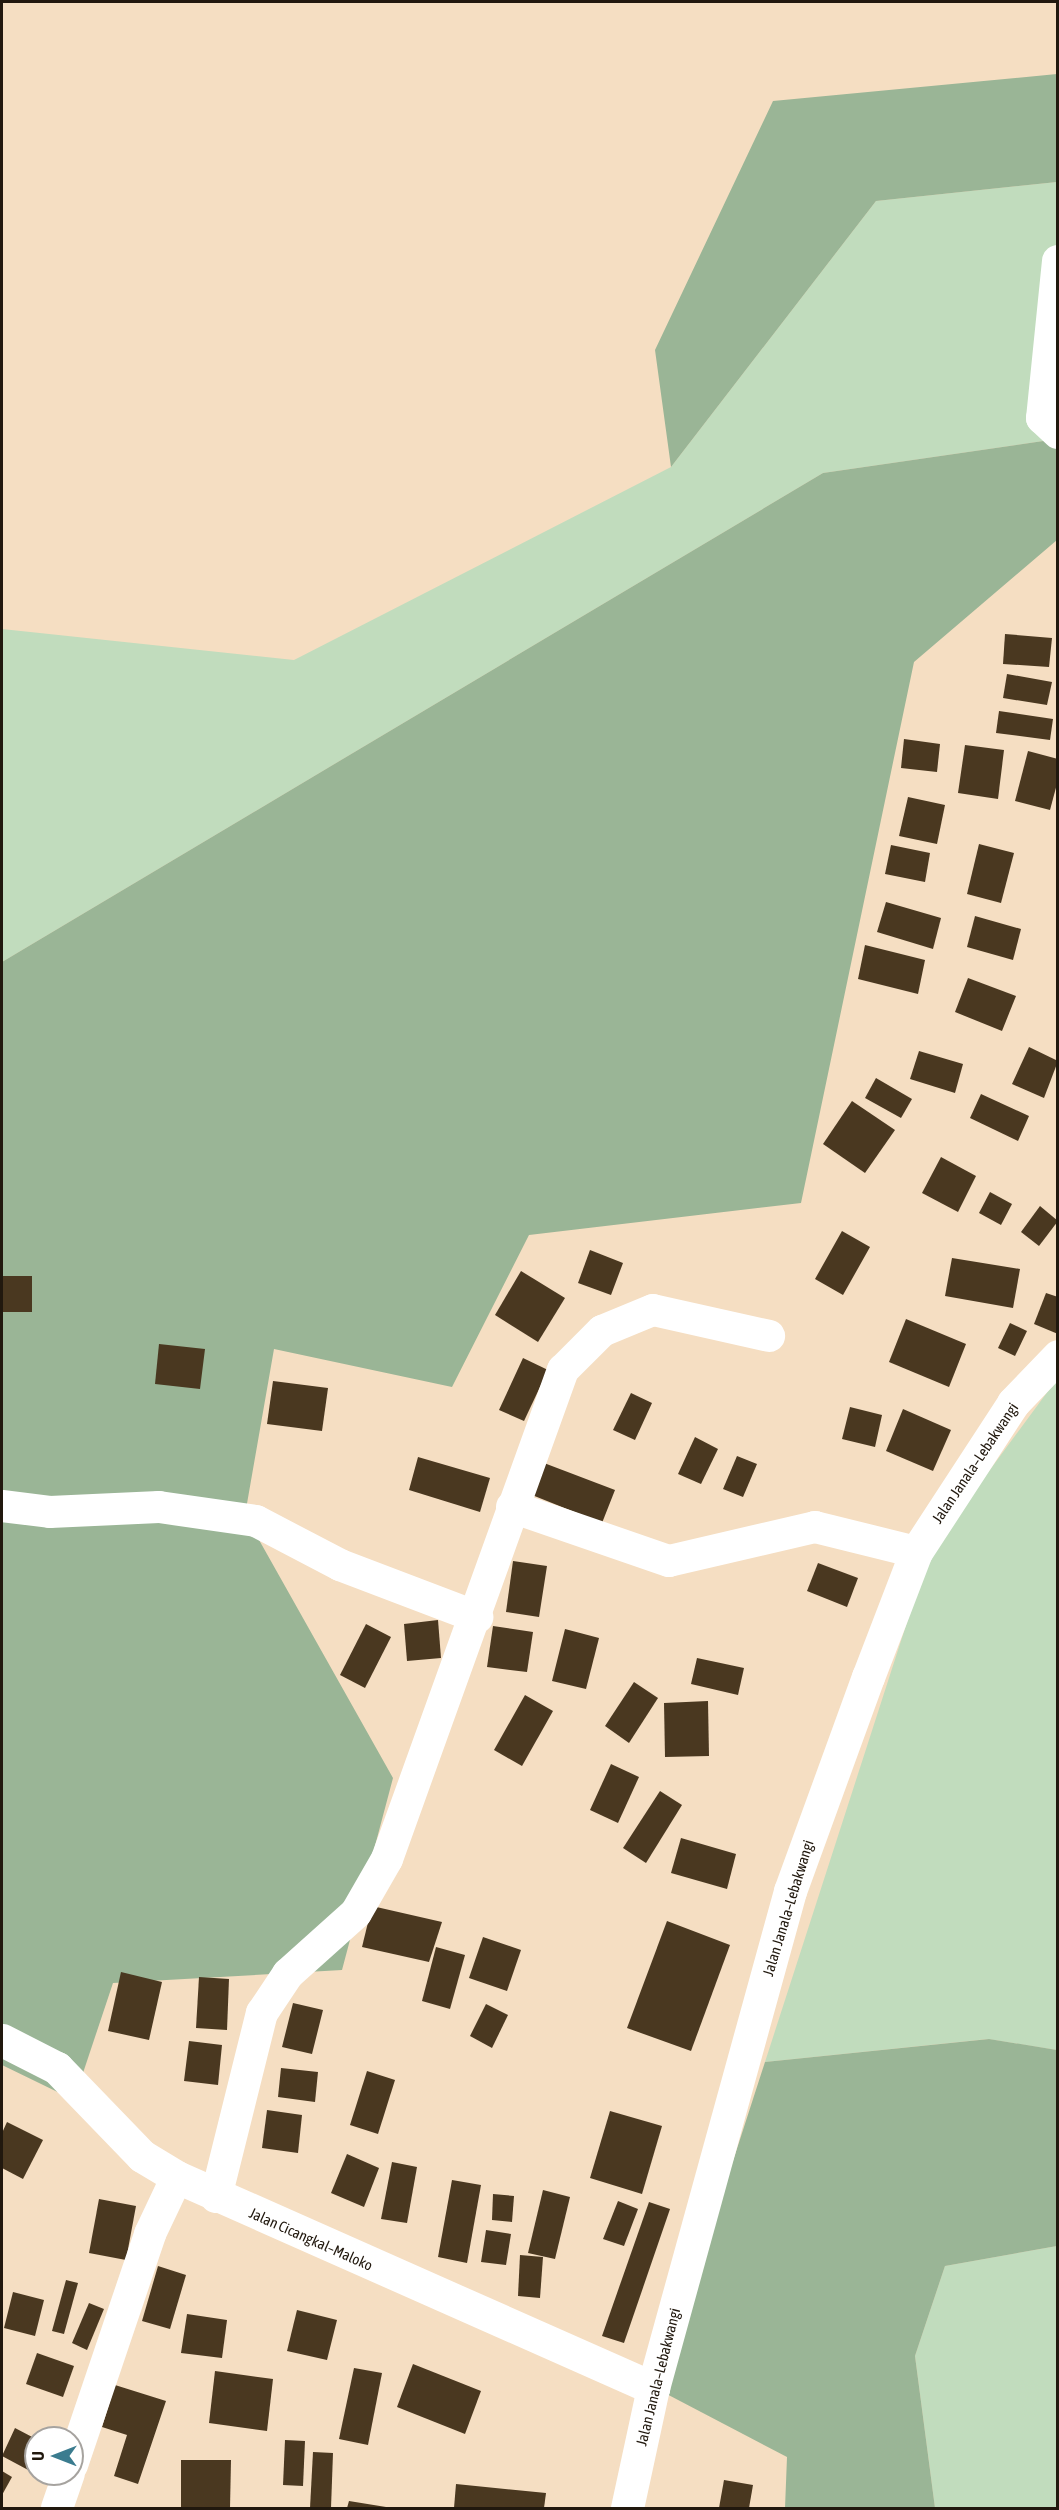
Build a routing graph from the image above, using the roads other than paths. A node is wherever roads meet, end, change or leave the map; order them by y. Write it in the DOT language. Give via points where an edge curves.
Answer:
graph roads {
  1 [pos="1058,261"];
  2 [pos="1058,433"];
  3 [pos="768,1336"];
  4 [pos="1058,1356"];
  5 [pos="2,1506"];
  6 [pos="512,1508"];
  7 [pos="916,1552"];
  8 [pos="477,1617"];
  9 [pos="2,2040"];
  10 [pos="177,2177"];
  11 [pos="216,2197"];
  12 [pos="653,2388"];
  13 [pos="84,2429"];
  14 [pos="65,2486"];
  15 [pos="57,2508"];
  16 [pos="627,2508"];
  1 -- 2 [label="street" via="1042,418"];
  3 -- 6 [label="street" via="653,1310 602,1331 563,1370"];
  4 -- 7 [label="main road, Jalan Janala–Lebakwangi" via="1013,1403"];
  5 -- 8 [label="street" via="50,1512 159,1507 256,1521 340,1565"];
  6 -- 7 [label="street" via="669,1561 815,1527"];
  6 -- 8 [label="street"];
  7 -- 12 [label="main road, Jalan Janala–Lebakwangi" via="790,1891"];
  8 -- 11 [label="street" via="387,1859 356,1913 288,1974 262,2013"];
  9 -- 10 [label="main road, Jalan Cicangkal–Maloko" via="57,2068 142,2156"];
  10 -- 11 [label="main road, Jalan Cicangkal–Maloko"];
  10 -- 13 [label="street" via="150,2234"];
  11 -- 12 [label="main road, Jalan Cicangkal–Maloko"];
  12 -- 16 [label="main road, Jalan Janala–Lebakwangi"];
  14 -- 15 [label="street"];
}
